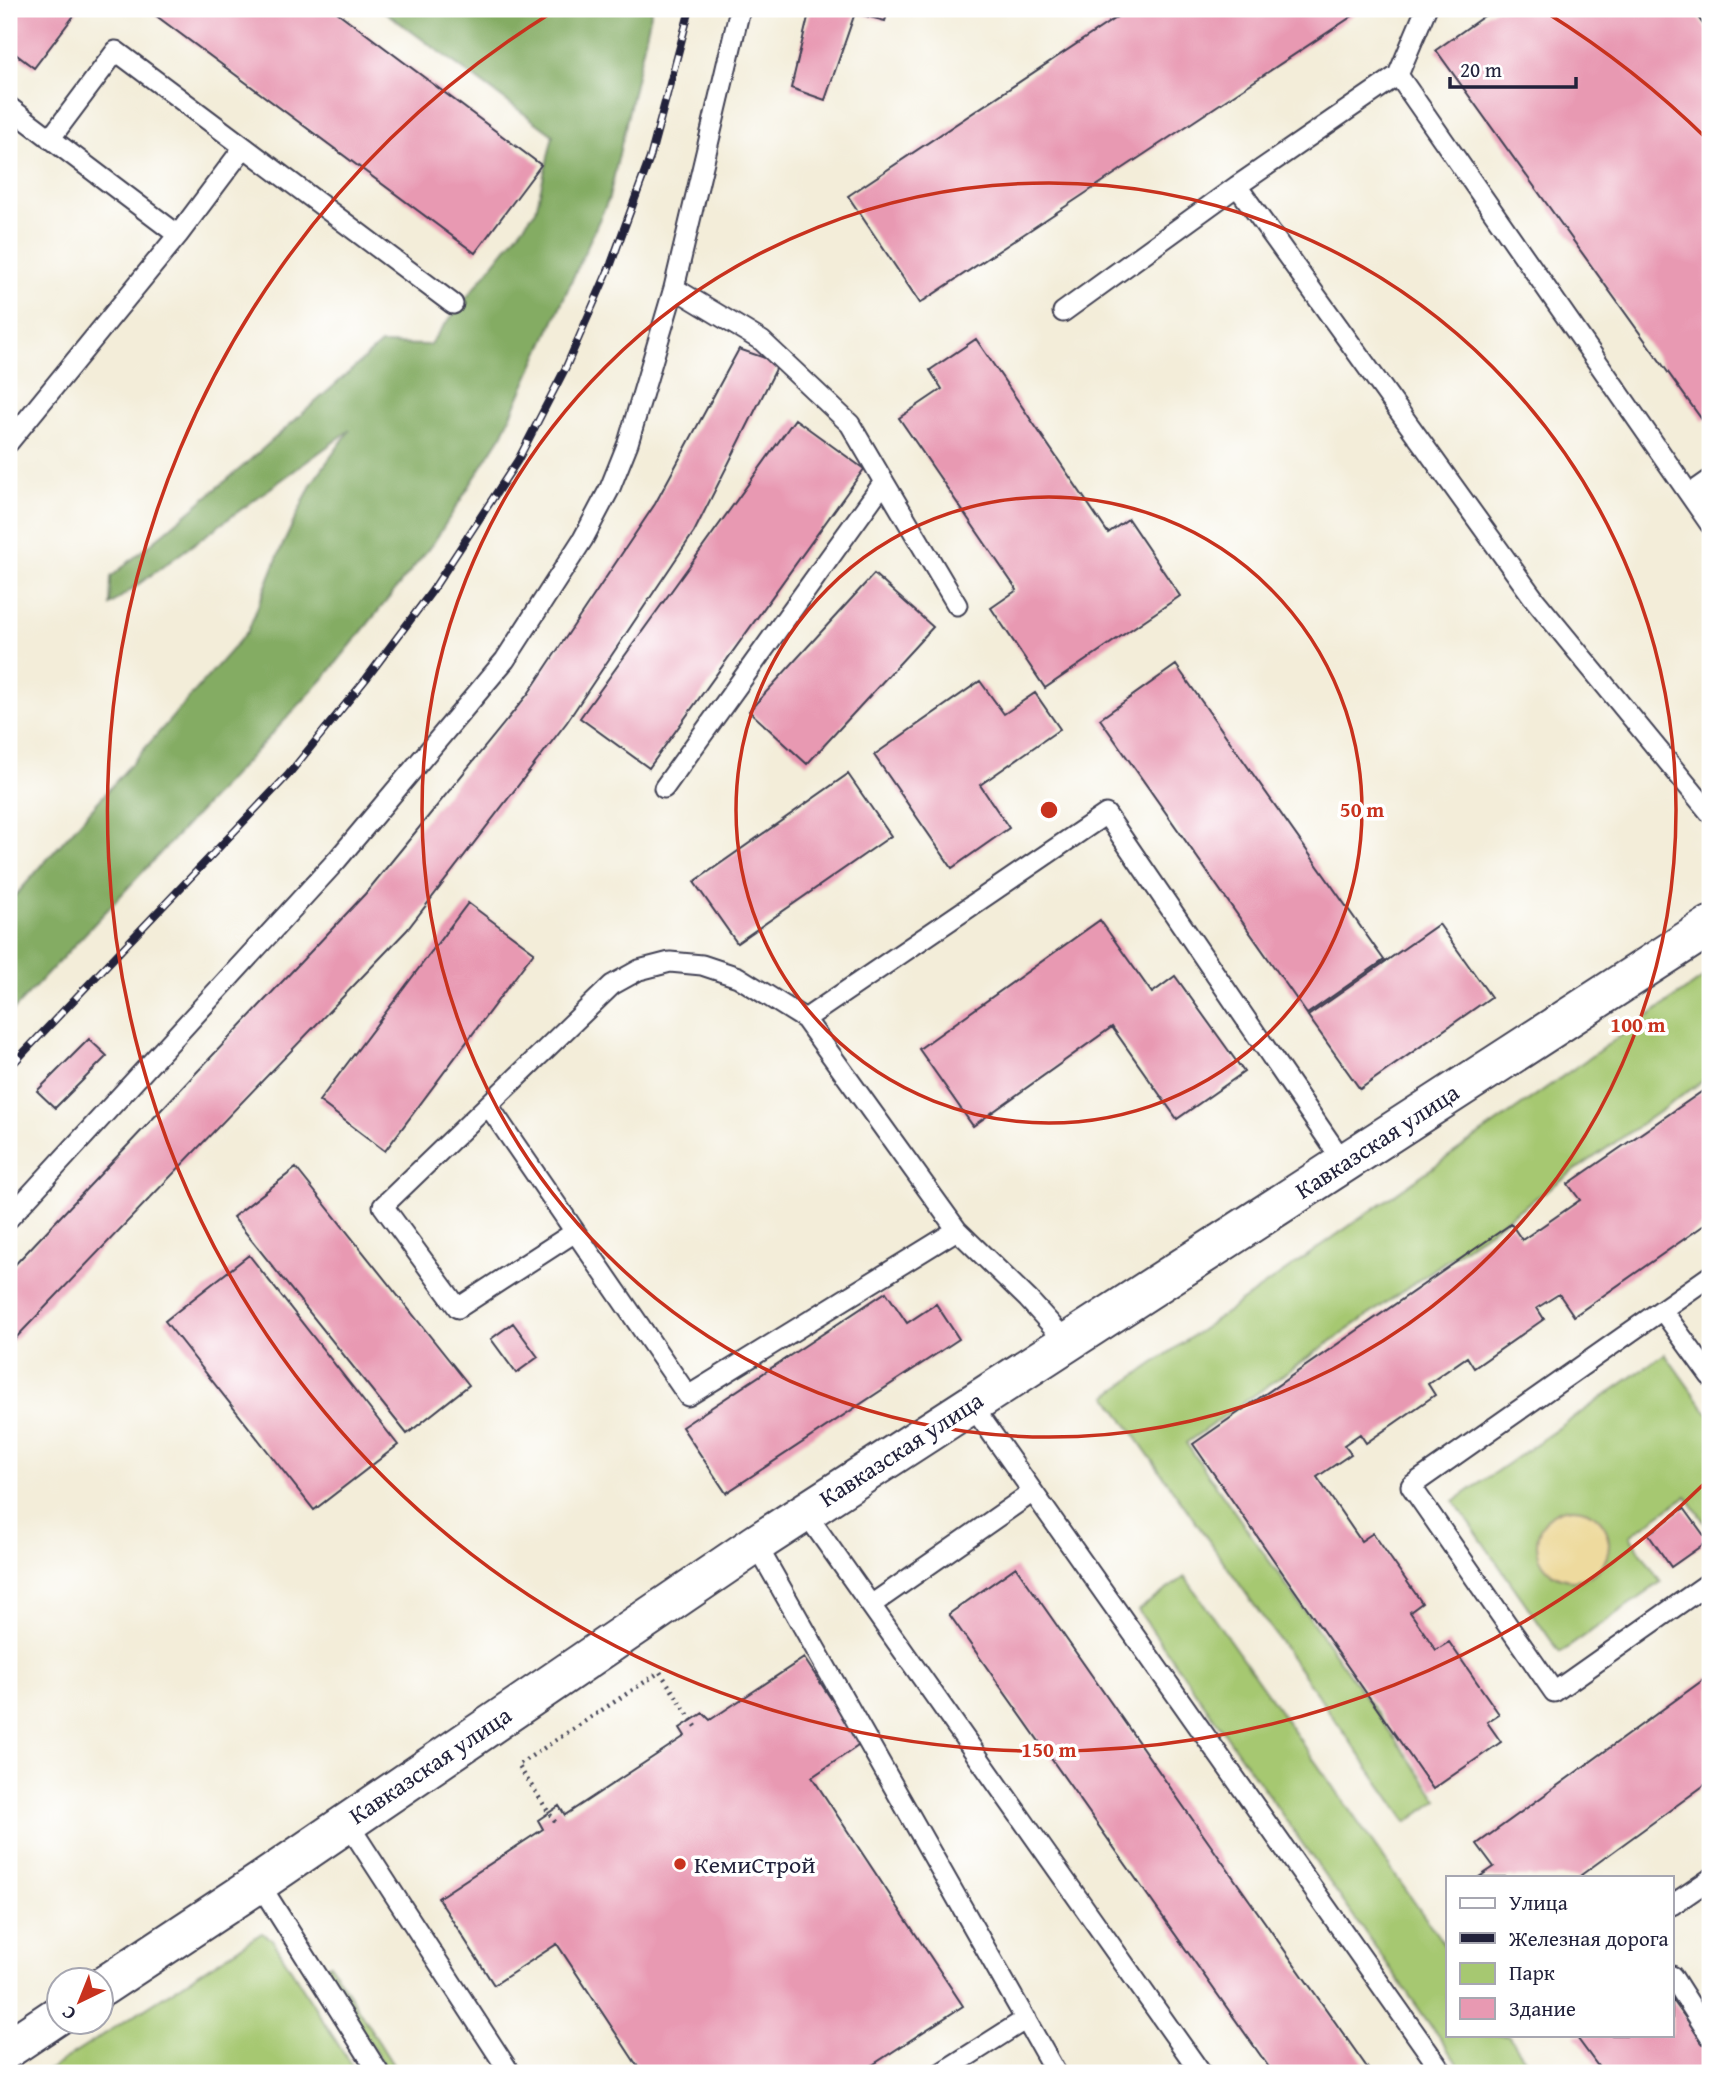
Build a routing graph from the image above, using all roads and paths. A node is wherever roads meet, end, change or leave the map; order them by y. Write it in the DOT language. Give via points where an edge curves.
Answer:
graph roads {
  1 [pos="740,9"];
  2 [pos="1426,9"];
  3 [pos="1398,75"];
  4 [pos="9,107"];
  5 [pos="50,139"];
  6 [pos="244,147"];
  7 [pos="1237,186"];
  8 [pos="178,235"];
  9 [pos="674,288"];
  10 [pos="453,304"];
  11 [pos="1063,312"];
  12 [pos="9,442"];
  13 [pos="1710,480"];
  14 [pos="884,482"];
  15 [pos="1690,494"];
  16 [pos="1710,494"];
  17 [pos="1710,524"];
  18 [pos="957,605"];
  19 [pos="664,788"];
  20 [pos="1710,813"];
  21 [pos="1710,926"];
  22 [pos="805,1019"];
  23 [pos="488,1105"];
  24 [pos="1344,1163"];
  25 [pos="9,1218"];
  26 [pos="957,1230"];
  27 [pos="575,1232"];
  28 [pos="1710,1276"];
  29 [pos="1661,1311"];
  30 [pos="1067,1342"];
  31 [pos="1710,1376"];
  32 [pos="971,1404"];
  33 [pos="1033,1492"];
  34 [pos="805,1511"];
  35 [pos="756,1544"];
  36 [pos="1710,1582"];
  37 [pos="871,1605"];
  38 [pos="697,1728"];
  39 [pos="347,1822"];
  40 [pos="555,1822"];
  41 [pos="1710,1879"];
  42 [pos="259,1883"];
  43 [pos="1674,1904"];
  44 [pos="116,1978"];
  45 [pos="1674,1979"];
  46 [pos="1026,2019"];
  47 [pos="46,2023"];
  48 [pos="1710,2036"];
  49 [pos="9,2048"];
  50 [pos="379,2073"];
  51 [pos="510,2073"];
  52 [pos="941,2073"];
  53 [pos="1056,2073"];
  54 [pos="1201,2073"];
  55 [pos="1443,2073"];
  1 -- 9 [label="lane"];
  2 -- 3 [label="lane"];
  3 -- 7 [label="lane"];
  3 -- 15 [label="lane"];
  4 -- 5 [label="lane"];
  5 -- 6 [label="lane" via="117,51"];
  5 -- 8 [label="lane"];
  6 -- 8 [label="lane"];
  6 -- 10 [label="lane"];
  7 -- 11 [label="lane"];
  7 -- 20 [label="lane" via="1535,600"];
  8 -- 12 [label="lane"];
  9 -- 14 [label="lane" via="762,341 850,424"];
  9 -- 25 [label="lane" via="610,488 583,539 505,660 337,860"];
  13 -- 15 [label="lane"];
  14 -- 18 [label="lane"];
  14 -- 19 [label="lane"];
  15 -- 16 [label="lane"];
  15 -- 17 [label="lane"];
  21 -- 24 [label="street, Кавказская улица"];
  22 -- 23 [label="lane" via="738,977 702,965 659,964 612,985"];
  22 -- 24 [label="lane" via="1106,814"];
  22 -- 26 [label="lane"];
  23 -- 27 [label="lane"];
  23 -- 27 [label="lane" via="383,1206 458,1308"];
  24 -- 30 [label="street, Кавказская улица"];
  26 -- 27 [label="lane" via="688,1396"];
  26 -- 30 [label="lane"];
  28 -- 29 [label="lane"];
  29 -- 31 [label="lane"];
  29 -- 36 [label="lane" via="1411,1486 1554,1692"];
  30 -- 32 [label="street, Кавказская улица"];
  32 -- 33 [label="lane"];
  32 -- 34 [label="street, Кавказская улица"];
  33 -- 37 [label="lane"];
  33 -- 55 [label="lane"];
  34 -- 35 [label="street, Кавказская улица"];
  34 -- 37 [label="lane"];
  35 -- 39 [label="street, Кавказская улица"];
  35 -- 46 [label="lane"];
  37 -- 54 [label="lane"];
  38 -- 40 [label="path" via="660,1672 517,1765"];
  39 -- 42 [label="street, Кавказская улица"];
  39 -- 51 [label="lane"];
  41 -- 43 [label="lane"];
  42 -- 44 [label="street, Кавказская улица"];
  42 -- 50 [label="lane"];
  45 -- 48 [label="lane"];
  46 -- 52 [label="lane"];
  46 -- 53 [label="lane"];
  47 -- 49 [label="street"];
}
